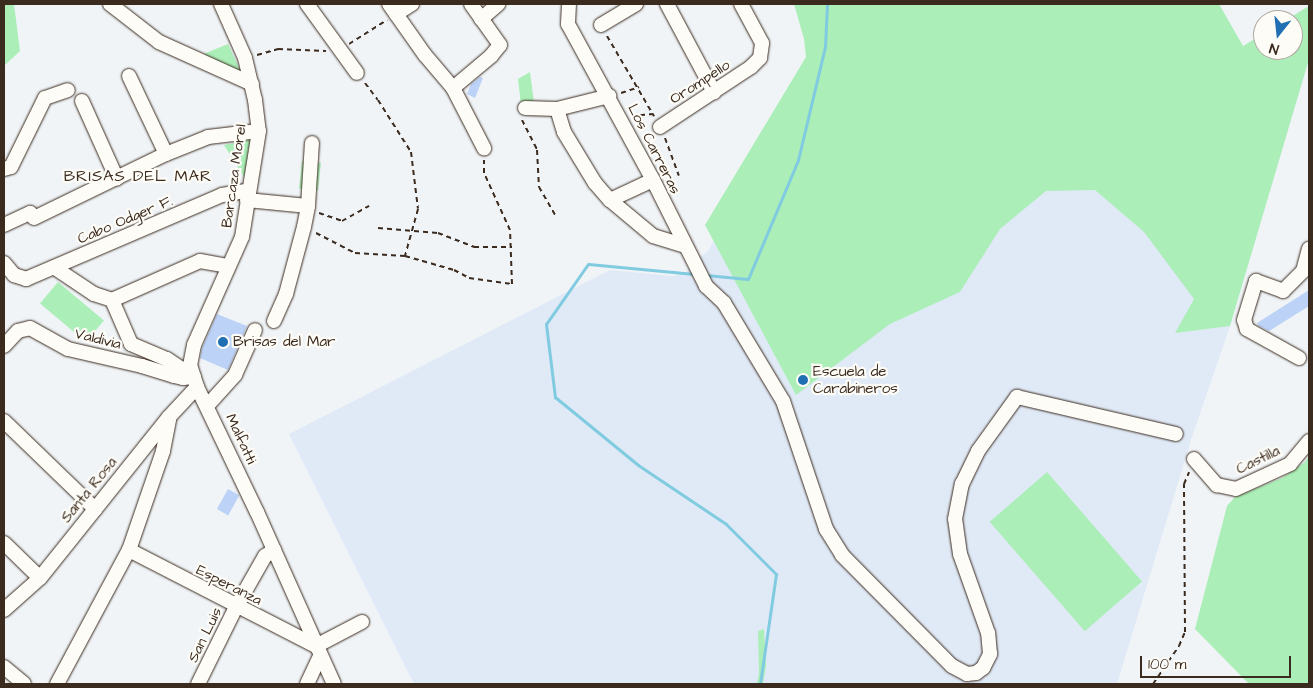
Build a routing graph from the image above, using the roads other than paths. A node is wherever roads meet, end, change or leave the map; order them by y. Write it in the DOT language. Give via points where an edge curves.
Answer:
graph roads {
  1 [pos="110,4"];
  2 [pos="221,4"];
  3 [pos="307,4"];
  4 [pos="412,4"];
  5 [pos="471,4"];
  6 [pos="498,4"];
  7 [pos="570,4"];
  8 [pos="636,4"];
  9 [pos="667,4"];
  10 [pos="741,4"];
  11 [pos="392,9"];
  12 [pos="481,18"];
  13 [pos="601,25"];
  14 [pos="357,73"];
  15 [pos="129,76"];
  16 [pos="252,84"];
  17 [pos="453,88"];
  18 [pos="68,90"];
  19 [pos="714,92"];
  20 [pos="609,96"];
  21 [pos="82,100"];
  22 [pos="525,108"];
  23 [pos="557,109"];
  24 [pos="660,127"];
  25 [pos="259,130"];
  26 [pos="312,143"];
  27 [pos="484,148"];
  28 [pos="166,154"];
  29 [pos="4,169"];
  30 [pos="118,179"];
  31 [pos="653,180"];
  32 [pos="248,195"];
  33 [pos="610,200"];
  34 [pos="308,207"];
  35 [pos="4,226"];
  36 [pos="685,246"];
  37 [pos="1309,249"];
  38 [pos="4,263"];
  39 [pos="229,266"];
  40 [pos="55,268"];
  41 [pos="112,300"];
  42 [pos="274,321"];
  43 [pos="255,330"];
  44 [pos="4,346"];
  45 [pos="1299,358"];
  46 [pos="195,382"];
  47 [pos="207,406"];
  48 [pos="169,417"];
  49 [pos="4,421"];
  50 [pos="1176,434"];
  51 [pos="1309,441"];
  52 [pos="1194,459"];
  53 [pos="95,509"];
  54 [pos="4,543"];
  55 [pos="129,550"];
  56 [pos="274,550"];
  57 [pos="40,578"];
  58 [pos="236,607"];
  59 [pos="4,610"];
  60 [pos="362,622"];
  61 [pos="318,651"];
  62 [pos="4,667"];
  63 [pos="20,683"];
  64 [pos="56,684"];
  65 [pos="198,684"];
  66 [pos="307,684"];
  67 [pos="334,684"];
  1 -- 16 [label="street" via="159,42"];
  2 -- 16 [label="street, Barcaza Morel" via="245,58"];
  3 -- 14 [label="street"];
  4 -- 11 [label="street"];
  5 -- 12 [label="street"];
  6 -- 12 [label="street"];
  7 -- 20 [label="street, Los Carreras" via="568,24"];
  8 -- 13 [label="street"];
  9 -- 19 [label="street"];
  10 -- 19 [label="street, Orompello" via="762,43 762,51 756,63"];
  11 -- 17 [label="street"];
  12 -- 17 [label="street" via="500,45 492,56"];
  15 -- 28 [label="street"];
  16 -- 25 [label="street, Barcaza Morel"];
  17 -- 27 [label="street"];
  18 -- 29 [label="street" via="45,98 11,167"];
  19 -- 24 [label="street, Orompello"];
  20 -- 23 [label="street"];
  20 -- 31 [label="street, Los Carreras"];
  21 -- 30 [label="street"];
  22 -- 23 [label="street"];
  23 -- 33 [label="street" via="564,132"];
  25 -- 28 [label="street" via="208,137"];
  25 -- 32 [label="street, Barcaza Morel"];
  26 -- 34 [label="street"];
  28 -- 30 [label="street"];
  30 -- 35 [label="street" via="34,218 30,213"];
  31 -- 33 [label="street"];
  31 -- 36 [label="street, Los Carreras"];
  32 -- 34 [label="street"];
  32 -- 39 [label="street, Barcaza Morel" via="245,227"];
  32 -- 40 [label="street, Cabo Odger F." via="222,195"];
  33 -- 36 [label="street" via="653,236"];
  34 -- 42 [label="street" via="286,294"];
  36 -- 50 [label="street, Los Carreras" via="706,286 724,303 783,401 826,529 842,555 952,666 967,674 983,668 990,654 988,633 960,554 956,519 962,484 978,451 1017,397"];
  37 -- 45 [label="street" via="1302,271 1283,291 1256,281 1244,320 1247,329"];
  38 -- 40 [label="street, Cabo Odger F." via="14,275 26,279"];
  39 -- 41 [label="street" via="200,261"];
  39 -- 46 [label="street, Barcaza Morel" via="191,353 190,365"];
  40 -- 41 [label="street" via="94,294"];
  41 -- 46 [label="street, Malfatti" via="131,344 168,359"];
  43 -- 47 [label="street" via="235,375"];
  44 -- 46 [label="street, Valdivia" via="18,331 30,328 68,350 142,366"];
  46 -- 47 [label="street, Malfatti"];
  46 -- 48 [label="street, Santa Rosa"];
  47 -- 56 [label="street, Malfatti"];
  48 -- 53 [label="street, Santa Rosa"];
  48 -- 55 [label="street" via="164,452"];
  49 -- 53 [label="street"];
  51 -- 52 [label="street, Castilla" via="1290,464 1236,489 1217,484"];
  53 -- 57 [label="street, Santa Rosa"];
  54 -- 57 [label="street"];
  55 -- 58 [label="street, Esperanza"];
  55 -- 64 [label="street"];
  56 -- 58 [label="street, San Luis" via="265,556"];
  56 -- 61 [label="street, Malfatti"];
  57 -- 59 [label="street, Santa Rosa"];
  58 -- 61 [label="street, Esperanza"];
  58 -- 65 [label="street, San Luis"];
  60 -- 61 [label="street"];
  61 -- 66 [label="street"];
  61 -- 67 [label="street, Malfatti"];
  62 -- 63 [label="street"];
}
